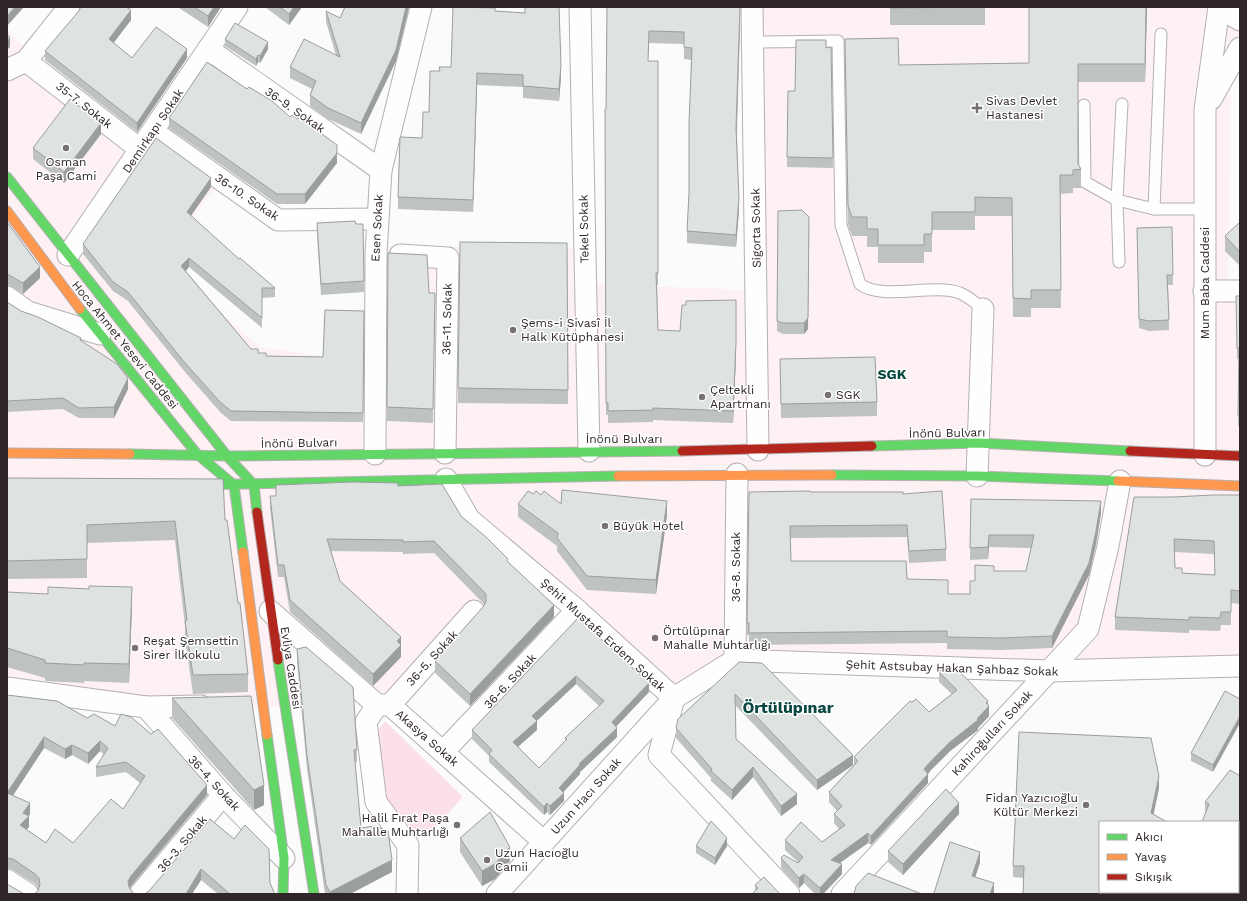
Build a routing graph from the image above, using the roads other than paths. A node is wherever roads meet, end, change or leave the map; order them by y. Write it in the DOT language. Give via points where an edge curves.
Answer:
graph roads {
  1 [pos="69,7"];
  2 [pos="237,7"];
  3 [pos="421,7"];
  4 [pos="580,7"];
  5 [pos="752,7"];
  6 [pos="1219,7"];
  7 [pos="1224,7"];
  8 [pos="1240,20"];
  9 [pos="1161,34"];
  10 [pos="754,42"];
  11 [pos="1240,48"];
  12 [pos="208,49"];
  13 [pos="26,61"];
  14 [pos="7,70"];
  15 [pos="1122,104"];
  16 [pos="1084,105"];
  17 [pos="1205,110"];
  18 [pos="154,132"];
  19 [pos="141,150"];
  20 [pos="381,170"];
  21 [pos="7,177"];
  22 [pos="1117,200"];
  23 [pos="1154,209"];
  24 [pos="1205,209"];
  25 [pos="7,211"];
  26 [pos="377,218"];
  27 [pos="376,254"];
  28 [pos="68,256"];
  29 [pos="1119,262"];
  30 [pos="1204,291"];
  31 [pos="1240,291"];
  32 [pos="7,297"];
  33 [pos="983,309"];
  34 [pos="100,334"];
  35 [pos="978,444"];
  36 [pos="758,450"];
  37 [pos="589,451"];
  38 [pos="7,453"];
  39 [pos="445,453"];
  40 [pos="197,454"];
  41 [pos="375,454"];
  42 [pos="1205,455"];
  43 [pos="227,456"];
  44 [pos="1240,456"];
  45 [pos="737,474"];
  46 [pos="977,476"];
  47 [pos="446,479"];
  48 [pos="1120,481"];
  49 [pos="187,485"];
  50 [pos="234,485"];
  51 [pos="254,485"];
  52 [pos="1240,486"];
  53 [pos="577,610"];
  54 [pos="270,611"];
  55 [pos="474,611"];
  56 [pos="735,660"];
  57 [pos="1240,666"];
  58 [pos="1050,671"];
  59 [pos="7,688"];
  60 [pos="674,698"];
  61 [pos="224,705"];
  62 [pos="384,705"];
  63 [pos="146,707"];
  64 [pos="443,752"];
  65 [pos="224,794"];
  66 [pos="544,842"];
  67 [pos="284,858"];
  68 [pos="7,880"];
  69 [pos="28,894"];
  70 [pos="140,894"];
  71 [pos="282,894"];
  72 [pos="314,894"];
  73 [pos="407,894"];
  74 [pos="497,894"];
  75 [pos="789,894"];
  76 [pos="842,894"];
  1 -- 13 [label="street"];
  2 -- 12 [label="street, Demirkapı Sokak"];
  3 -- 20 [label="street, Esen Sokak"];
  4 -- 37 [label="street, Tekel Sokak"];
  5 -- 10 [label="street, Sigorta Sokak"];
  6 -- 17 [label="street, Mum Baba Caddesi"];
  7 -- 8 [label="street"];
  9 -- 23 [label="lane"];
  10 -- 33 [label="lane" via="838,41 841,224 860,284 871,291 947,290 960,293"];
  10 -- 36 [label="street, Sigorta Sokak"];
  11 -- 17 [label="street, Mum Baba Caddesi"];
  12 -- 18 [label="street, Demirkapı Sokak"];
  12 -- 20 [label="street, 36-9. Sokak"];
  13 -- 14 [label="street"];
  13 -- 19 [label="street, 35-7. Sokak"];
  15 -- 22 [label="lane"];
  16 -- 22 [label="lane" via="1085,182"];
  17 -- 24 [label="street, Mum Baba Caddesi"];
  18 -- 19 [label="street, Demirkapı Sokak"];
  18 -- 26 [label="street, 36-10. Sokak" via="278,220"];
  19 -- 28 [label="street, Demirkapı Sokak"];
  20 -- 26 [label="street, Esen Sokak"];
  21 -- 28 [label="main road, Hoca Ahmet Yesevi Caddesi"];
  22 -- 23 [label="lane"];
  22 -- 29 [label="lane"];
  23 -- 24 [label="lane"];
  24 -- 30 [label="street, Mum Baba Caddesi"];
  25 -- 34 [label="main road, Hoca Ahmet Yesevi Caddesi"];
  26 -- 27 [label="street, Esen Sokak"];
  27 -- 39 [label="street, 36-11. Sokak" via="448,258"];
  27 -- 41 [label="street, Esen Sokak"];
  28 -- 43 [label="main road, Hoca Ahmet Yesevi Caddesi"];
  30 -- 31 [label="street"];
  30 -- 42 [label="street, Mum Baba Caddesi"];
  32 -- 34 [label="street" via="28,312"];
  33 -- 35 [label="street"];
  34 -- 40 [label="main road, Hoca Ahmet Yesevi Caddesi"];
  35 -- 36 [label="main road, İnönü Bulvarı"];
  35 -- 42 [label="main road, İnönü Bulvarı"];
  35 -- 46 [label="street"];
  36 -- 37 [label="main road, İnönü Bulvarı"];
  37 -- 39 [label="main road, İnönü Bulvarı"];
  38 -- 40 [label="main road, İnönü Bulvarı"];
  39 -- 41 [label="main road, İnönü Bulvarı"];
  40 -- 43 [label="main road, İnönü Bulvarı"];
  40 -- 50 [label="main road, Hoca Ahmet Yesevi Caddesi"];
  41 -- 43 [label="main road, İnönü Bulvarı"];
  42 -- 44 [label="main road, İnönü Bulvarı"];
  43 -- 51 [label="main road"];
  45 -- 46 [label="main road"];
  45 -- 47 [label="main road"];
  45 -- 56 [label="street, 36-8. Sokak"];
  46 -- 48 [label="main road"];
  47 -- 51 [label="main road"];
  47 -- 53 [label="street, Şehit Mustafa Erdem Sokak" via="469,519"];
  48 -- 52 [label="main road"];
  48 -- 58 [label="street, Kahiroğulları Sokak" via="1108,546 1088,628"];
  49 -- 50 [label="main road"];
  50 -- 51 [label="main road"];
  50 -- 67 [label="main road" via="255,704"];
  51 -- 54 [label="main road, Evliya Caddesi"];
  53 -- 60 [label="street, Şehit Mustafa Erdem Sokak"];
  53 -- 64 [label="street, 36-6. Sokak"];
  54 -- 62 [label="street, Akasya Sokak"];
  54 -- 72 [label="main road, Evliya Caddesi"];
  55 -- 62 [label="street, 36-5. Sokak"];
  56 -- 58 [label="street, Şehit Astsubay Hakan Şahbaz Sokak"];
  56 -- 60 [label="street"];
  57 -- 58 [label="street, Şehit Astsubay Hakan Şahbaz Sokak"];
  58 -- 76 [label="street, Kahiroğulları Sokak"];
  59 -- 63 [label="street"];
  60 -- 66 [label="street, Uzun Hacı Sokak"];
  60 -- 75 [label="street, Şehit Mustafa Erdem Sokak" via="659,755"];
  61 -- 63 [label="street"];
  62 -- 64 [label="street, Akasya Sokak"];
  62 -- 73 [label="street, 36-5. Sokak" via="366,722 376,802 408,845"];
  63 -- 65 [label="street, 36-4. Sokak"];
  64 -- 66 [label="street, Akasya Sokak"];
  65 -- 67 [label="street, 36-4. Sokak"];
  65 -- 70 [label="street, 36-3. Sokak"];
  66 -- 74 [label="street, Uzun Hacı Sokak"];
  67 -- 71 [label="main road"];
  68 -- 69 [label="street"];
}
